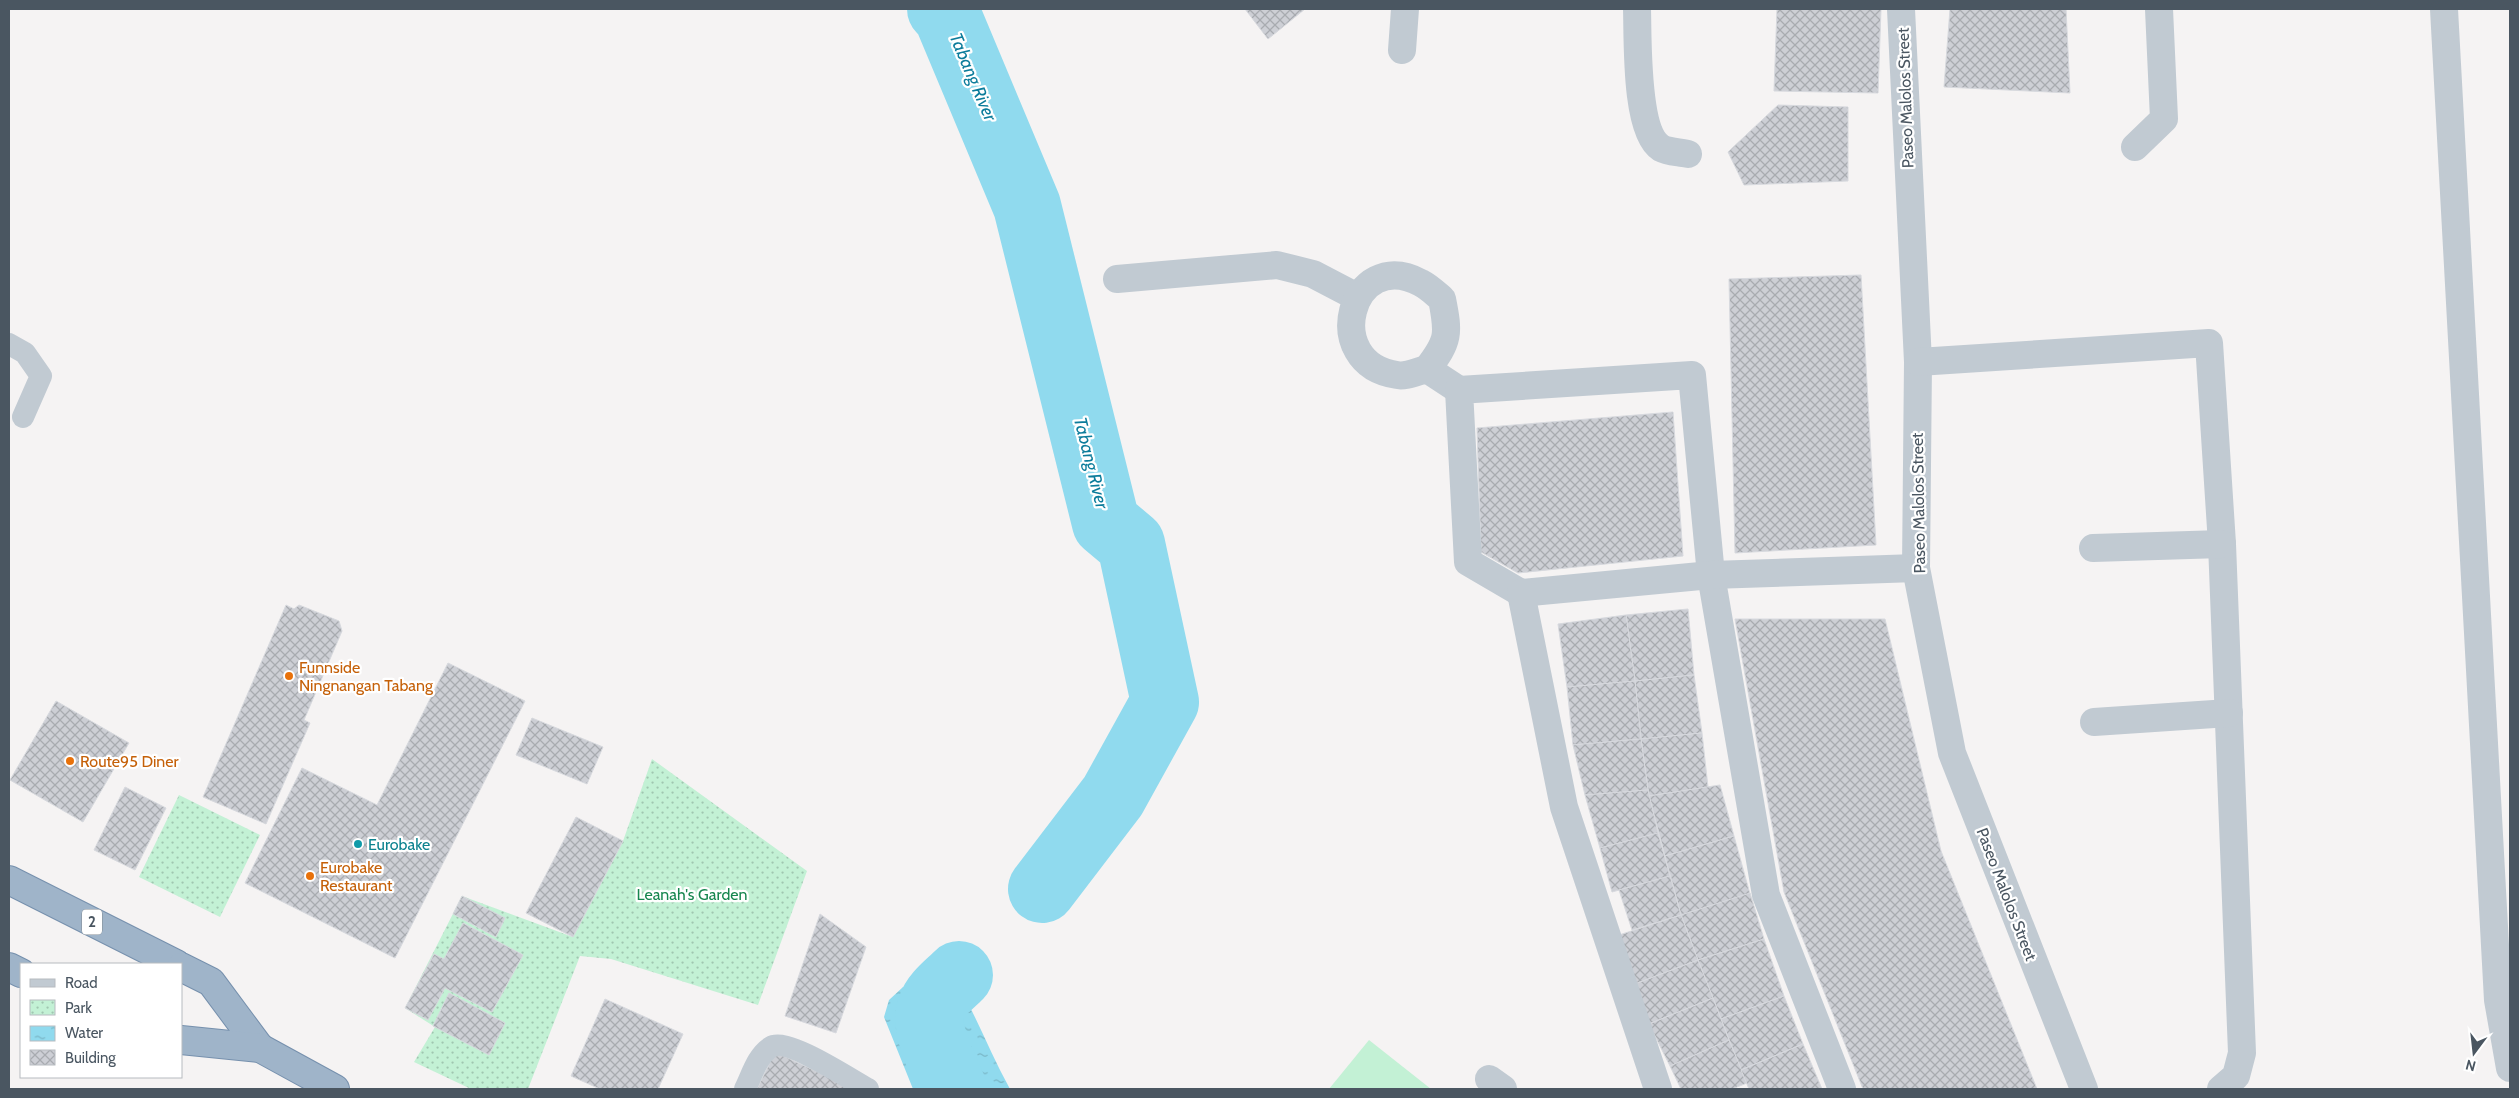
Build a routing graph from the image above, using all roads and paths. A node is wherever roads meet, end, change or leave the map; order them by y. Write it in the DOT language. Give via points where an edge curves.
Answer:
graph roads {
  1 [pos="1405,9"];
  2 [pos="1636,9"];
  3 [pos="1901,9"];
  4 [pos="2159,9"];
  5 [pos="2444,9"];
  6 [pos="1402,50"];
  7 [pos="2136,147"];
  8 [pos="1688,154"];
  9 [pos="1117,279"];
  10 [pos="1357,297"];
  11 [pos="9,344"];
  12 [pos="1918,362"];
  13 [pos="1427,369"];
  14 [pos="1459,390"];
  15 [pos="24,417"];
  16 [pos="2222,544"];
  17 [pos="2092,548"];
  18 [pos="1916,568"];
  19 [pos="1711,574"];
  20 [pos="1521,593"];
  21 [pos="2229,713"];
  22 [pos="2094,722"];
  23 [pos="9,880"];
  24 [pos="174,963"];
  25 [pos="9,966"];
  26 [pos="182,968"];
  27 [pos="20,972"];
  28 [pos="182,1040"];
  29 [pos="260,1048"];
  30 [pos="2510,1068"];
  31 [pos="335,1089"];
  32 [pos="745,1089"];
  33 [pos="868,1089"];
  34 [pos="1658,1089"];
  35 [pos="1842,1089"];
  36 [pos="2084,1089"];
  37 [pos="2221,1089"];
  1 -- 6 [label="street"];
  2 -- 8 [label="street" via="1642,111 1649,135 1661,148"];
  3 -- 12 [label="street, Paseo Malolos Street"];
  4 -- 7 [label="street" via="2164,119"];
  5 -- 30 [label="street" via="2498,1000"];
  9 -- 10 [label="street" via="1277,265 1313,274"];
  10 -- 13 [label="street" via="1350,324 1355,348 1372,369 1399,376"];
  10 -- 13 [label="street" via="1373,280 1397,275 1421,283 1442,299 1448,329 1441,352"];
  11 -- 15 [label="lane" via="25,353 41,376"];
  12 -- 16 [label="street" via="2209,343"];
  12 -- 18 [label="street, Paseo Malolos Street"];
  13 -- 14 [label="street"];
  14 -- 19 [label="street" via="1692,375"];
  14 -- 20 [label="street" via="1468,562"];
  16 -- 17 [label="street"];
  16 -- 21 [label="street"];
  18 -- 19 [label="street"];
  18 -- 36 [label="street, Paseo Malolos Street" via="1952,753"];
  19 -- 20 [label="street"];
  19 -- 35 [label="street" via="1766,895"];
  20 -- 34 [label="street" via="1564,807"];
  21 -- 22 [label="street"];
  21 -- 37 [label="street" via="2242,1053 2236,1076"];
  23 -- 24 [label="highway, 2"];
  25 -- 27 [label="highway"];
  26 -- 29 [label="highway" via="211,982"];
  28 -- 29 [label="highway"];
  29 -- 31 [label="highway"];
  32 -- 33 [label="lane" via="760,1058 772,1046 784,1044"];
}
